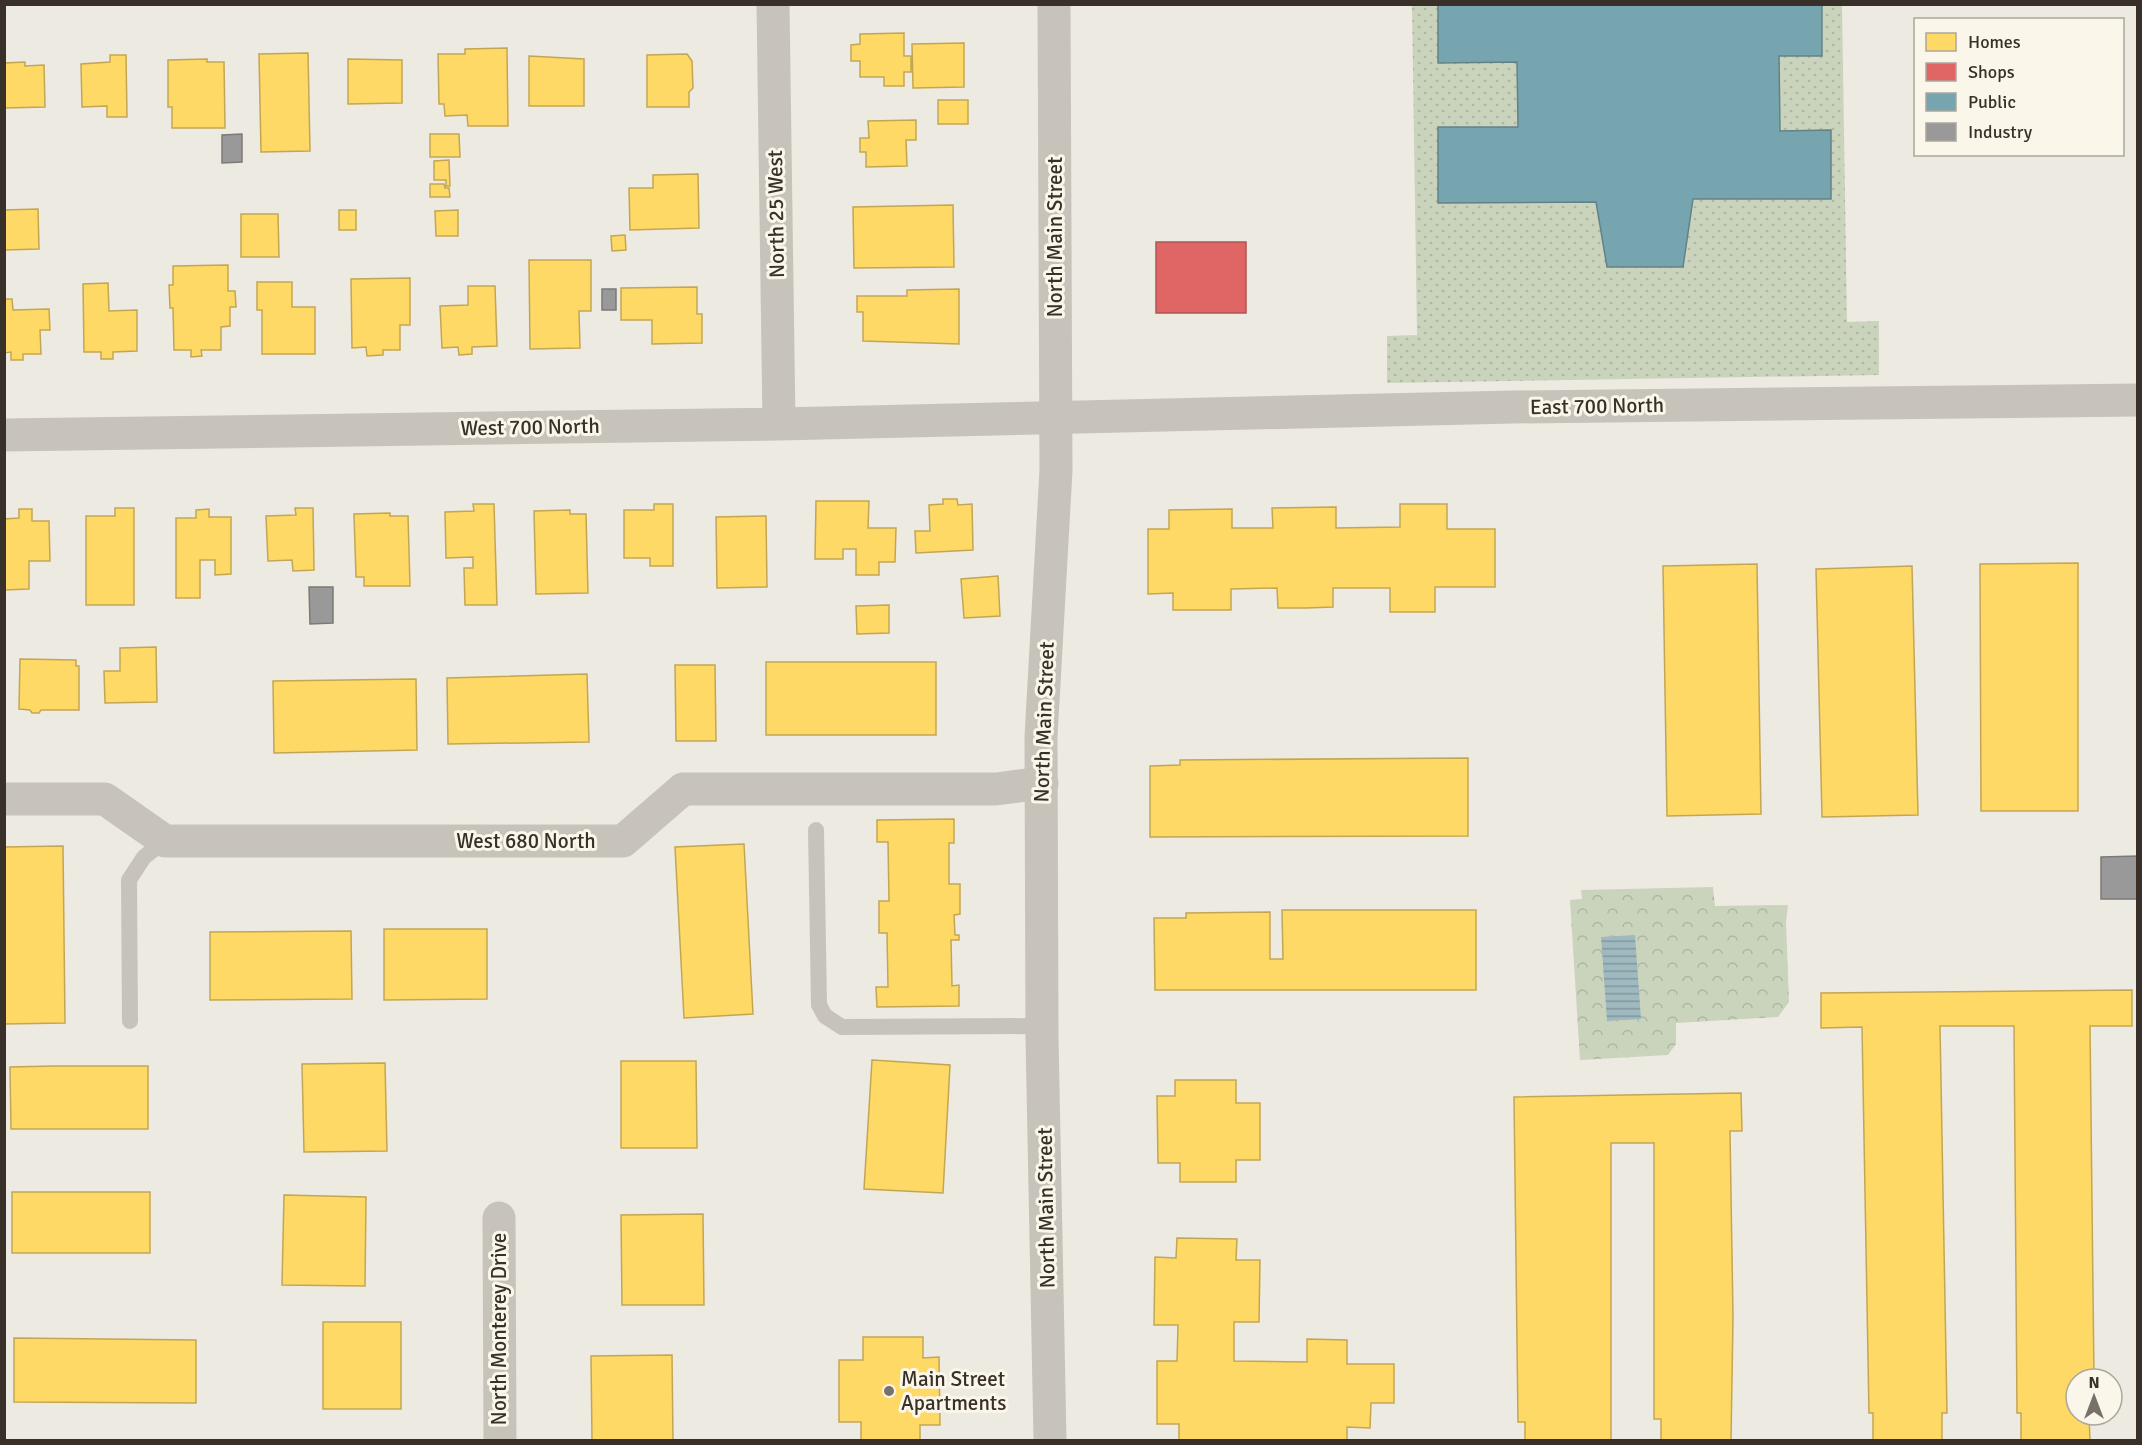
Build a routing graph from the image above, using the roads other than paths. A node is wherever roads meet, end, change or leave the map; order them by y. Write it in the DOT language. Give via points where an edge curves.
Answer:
graph roads {
  1 [pos="773,4"];
  2 [pos="1053,4"];
  3 [pos="2138,400"];
  4 [pos="1056,417"];
  5 [pos="779,424"];
  6 [pos="4,435"];
  7 [pos="1041,783"];
  8 [pos="4,799"];
  9 [pos="816,830"];
  10 [pos="165,841"];
  11 [pos="130,1021"];
  12 [pos="1042,1026"];
  13 [pos="499,1218"];
  14 [pos="500,1440"];
  15 [pos="1050,1440"];
  1 -- 5 [label="street, North 25 West"];
  2 -- 4 [label="street, North Main Street"];
  3 -- 4 [label="street, East 700 North"];
  4 -- 5 [label="street, West 700 North"];
  4 -- 7 [label="street, North Main Street"];
  5 -- 6 [label="street, West 700 North"];
  7 -- 10 [label="street, West 680 North" via="996,789 683,789 623,841"];
  7 -- 12 [label="street, North Main Street"];
  8 -- 10 [label="street" via="105,799"];
  9 -- 12 [label="lane" via="819,1005 825,1016 842,1028"];
  10 -- 11 [label="lane" via="144,856 129,880"];
  12 -- 15 [label="street, North Main Street"];
  13 -- 14 [label="street, North Monterey Drive"];
}
